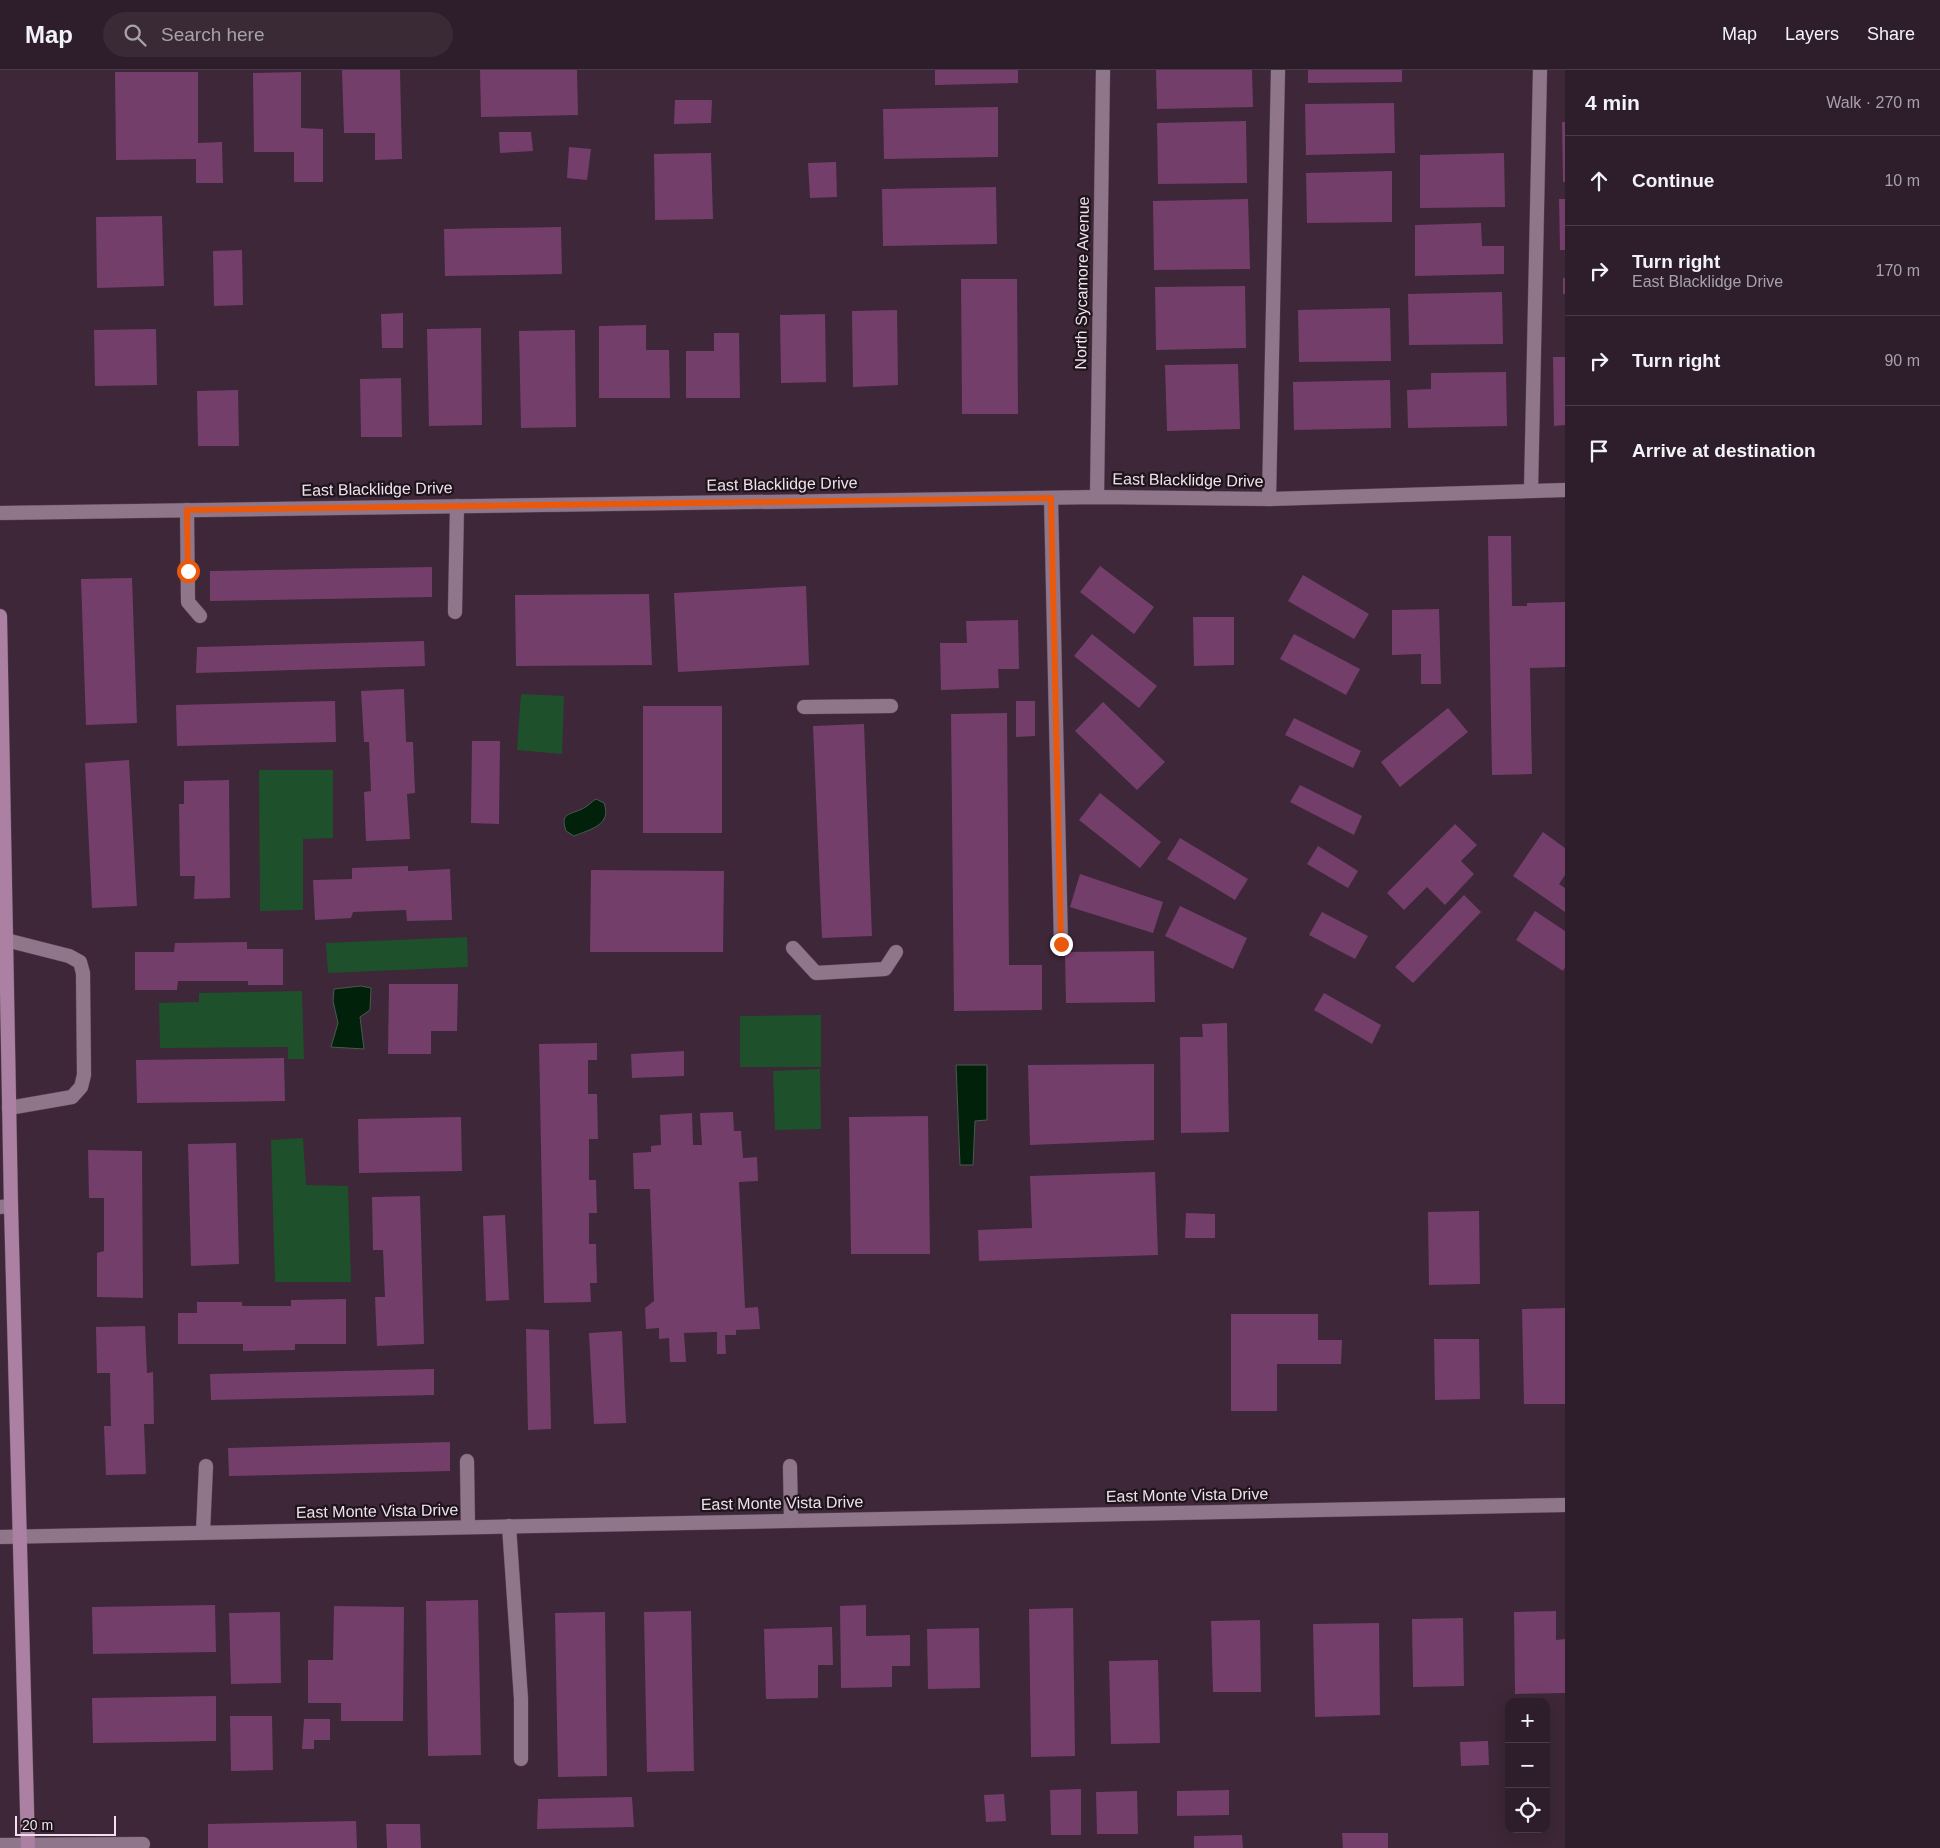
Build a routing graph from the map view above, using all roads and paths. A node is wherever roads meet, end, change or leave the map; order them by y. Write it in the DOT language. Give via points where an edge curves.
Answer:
graph roads {
  1 [pos="1103,70"];
  2 [pos="1278,70"];
  3 [pos="1540,70"];
  4 [pos="1565,490"];
  5 [pos="1531,491"];
  6 [pos="1097,497"];
  7 [pos="1051,498"];
  8 [pos="1269,499"];
  9 [pos="457,506"];
  10 [pos="187,510"];
  11 [pos="0,512"];
  12 [pos="455,612"];
  13 [pos="0,616"];
  14 [pos="200,616"];
  15 [pos="804,706"];
  16 [pos="891,706"];
  17 [pos="2,809"];
  18 [pos="3,900"];
  19 [pos="6,940"];
  20 [pos="1061,944"];
  21 [pos="793,948"];
  22 [pos="896,952"];
  23 [pos="4,996"];
  24 [pos="9,1108"];
  25 [pos="6,1207"];
  26 [pos="467,1461"];
  27 [pos="206,1466"];
  28 [pos="790,1466"];
  29 [pos="1565,1505"];
  30 [pos="791,1520"];
  31 [pos="509,1526"];
  32 [pos="468,1527"];
  33 [pos="203,1532"];
  34 [pos="20,1536"];
  35 [pos="0,1537"];
  36 [pos="521,1759"];
  37 [pos="143,1844"];
  38 [pos="0,1845"];
  39 [pos="28,1846"];
  1 -- 6 [label="street, North Sycamore Avenue"];
  2 -- 8 [label="street"];
  3 -- 5 [label="street"];
  4 -- 5 [label="street, East Blacklidge Drive"];
  5 -- 8 [label="street, East Blacklidge Drive"];
  6 -- 7 [label="street, East Blacklidge Drive"];
  6 -- 8 [label="street, East Blacklidge Drive"];
  7 -- 9 [label="street, East Blacklidge Drive"];
  7 -- 20 [label="street"];
  9 -- 10 [label="street, East Blacklidge Drive"];
  9 -- 12 [label="street"];
  10 -- 11 [label="street, East Blacklidge Drive"];
  10 -- 14 [label="street" via="188,602"];
  13 -- 17 [label="main road"];
  15 -- 16 [label="street"];
  17 -- 18 [label="main road"];
  18 -- 19 [label="main road"];
  19 -- 23 [label="main road"];
  19 -- 24 [label="street" via="68,956 80,962 83,973 84,1076 81,1087 72,1096"];
  21 -- 22 [label="street" via="816,973 885,969"];
  23 -- 24 [label="main road"];
  24 -- 25 [label="main road"];
  25 -- 34 [label="main road"];
  26 -- 32 [label="street"];
  27 -- 33 [label="street"];
  28 -- 30 [label="street"];
  29 -- 30 [label="street, East Monte Vista Drive"];
  30 -- 31 [label="street, East Monte Vista Drive"];
  31 -- 32 [label="street, East Monte Vista Drive"];
  31 -- 36 [label="street" via="521,1699"];
  32 -- 33 [label="street, East Monte Vista Drive"];
  33 -- 34 [label="street, East Monte Vista Drive"];
  34 -- 35 [label="street, East Monte Vista Drive"];
  34 -- 39 [label="main road"];
  37 -- 39 [label="street"];
  38 -- 39 [label="street"];
}
